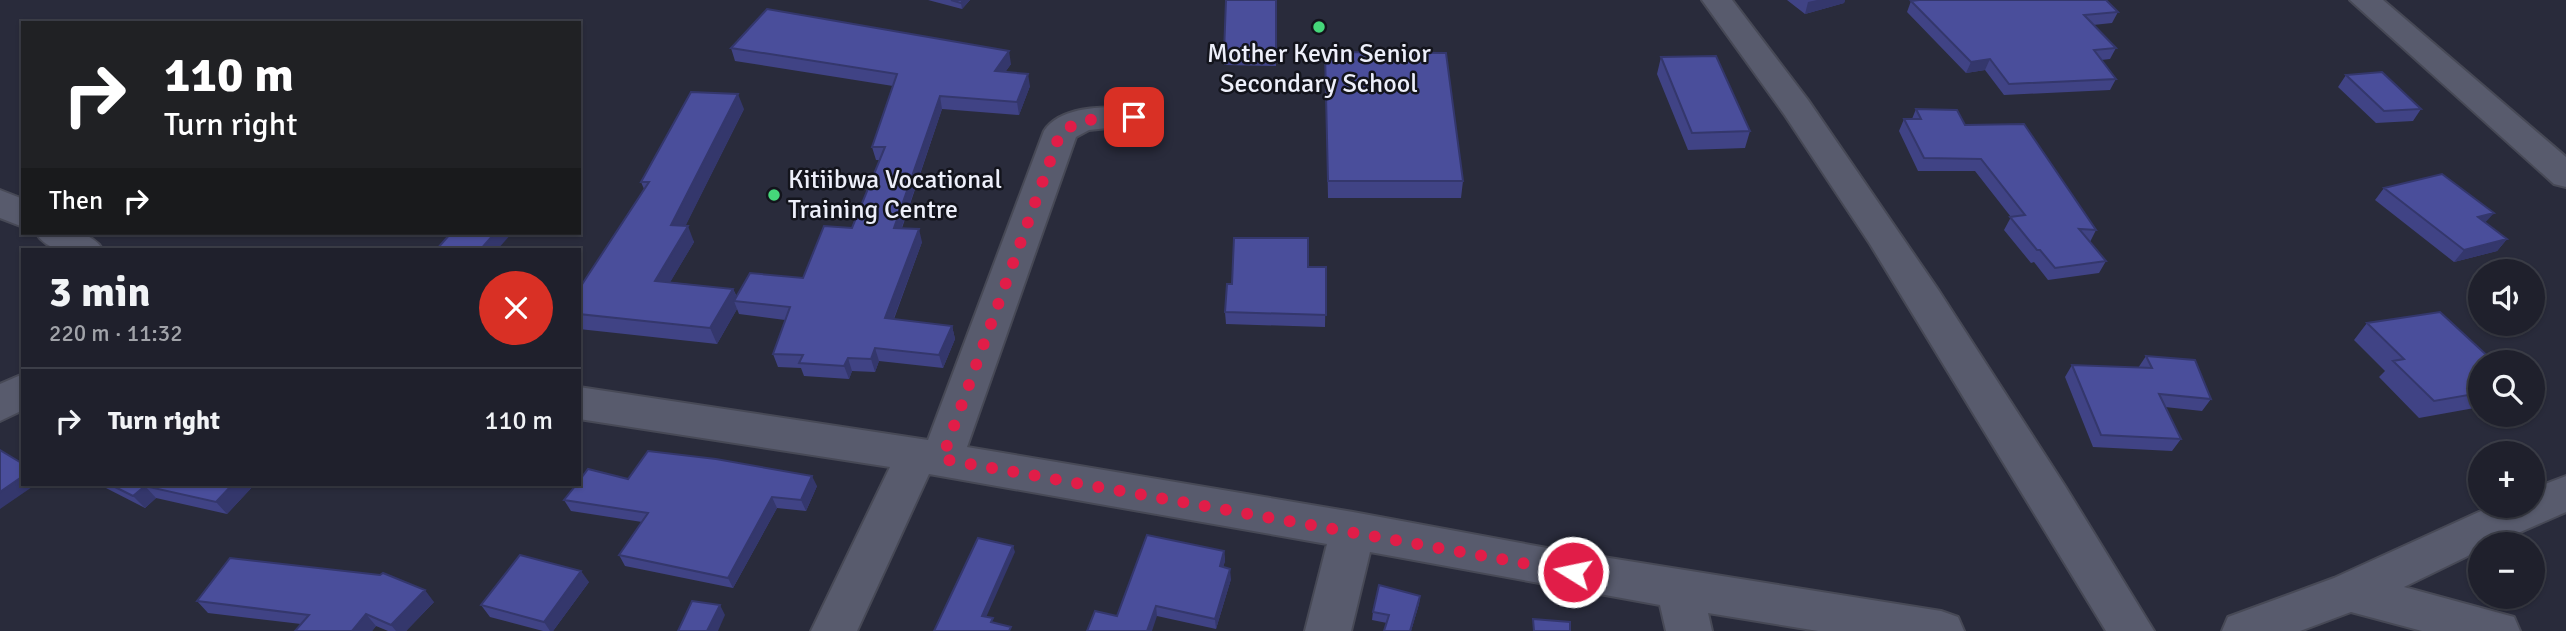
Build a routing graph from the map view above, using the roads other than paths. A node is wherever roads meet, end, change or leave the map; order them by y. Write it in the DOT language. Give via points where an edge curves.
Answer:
graph roads {
  1 [pos="1717,0"];
  2 [pos="2365,0"];
  3 [pos="1134,117"];
  4 [pos="2566,176"];
  5 [pos="0,202"];
  6 [pos="21,214"];
  7 [pos="58,235"];
  8 [pos="81,248"];
  9 [pos="21,390"];
  10 [pos="581,403"];
  11 [pos="0,405"];
  12 [pos="930,457"];
  13 [pos="2566,493"];
  14 [pos="1353,530"];
  15 [pos="2350,592"];
  16 [pos="1684,610"];
  17 [pos="834,631"];
  18 [pos="1328,631"];
  19 [pos="1941,631"];
  20 [pos="2132,631"];
  21 [pos="2245,631"];
  22 [pos="2497,631"];
  1 -- 20 [label="street" via="1796,106 1888,243"];
  2 -- 4 [label="street"];
  3 -- 12 [label="street" via="1085,120 1061,131"];
  5 -- 6 [label="street"];
  7 -- 8 [label="street"];
  9 -- 11 [label="street"];
  10 -- 12 [label="street"];
  12 -- 14 [label="street"];
  12 -- 17 [label="street"];
  13 -- 15 [label="street"];
  14 -- 16 [label="street" via="1547,567"];
  14 -- 18 [label="street"];
  15 -- 21 [label="street"];
  15 -- 22 [label="street"];
  16 -- 19 [label="street"];
}
